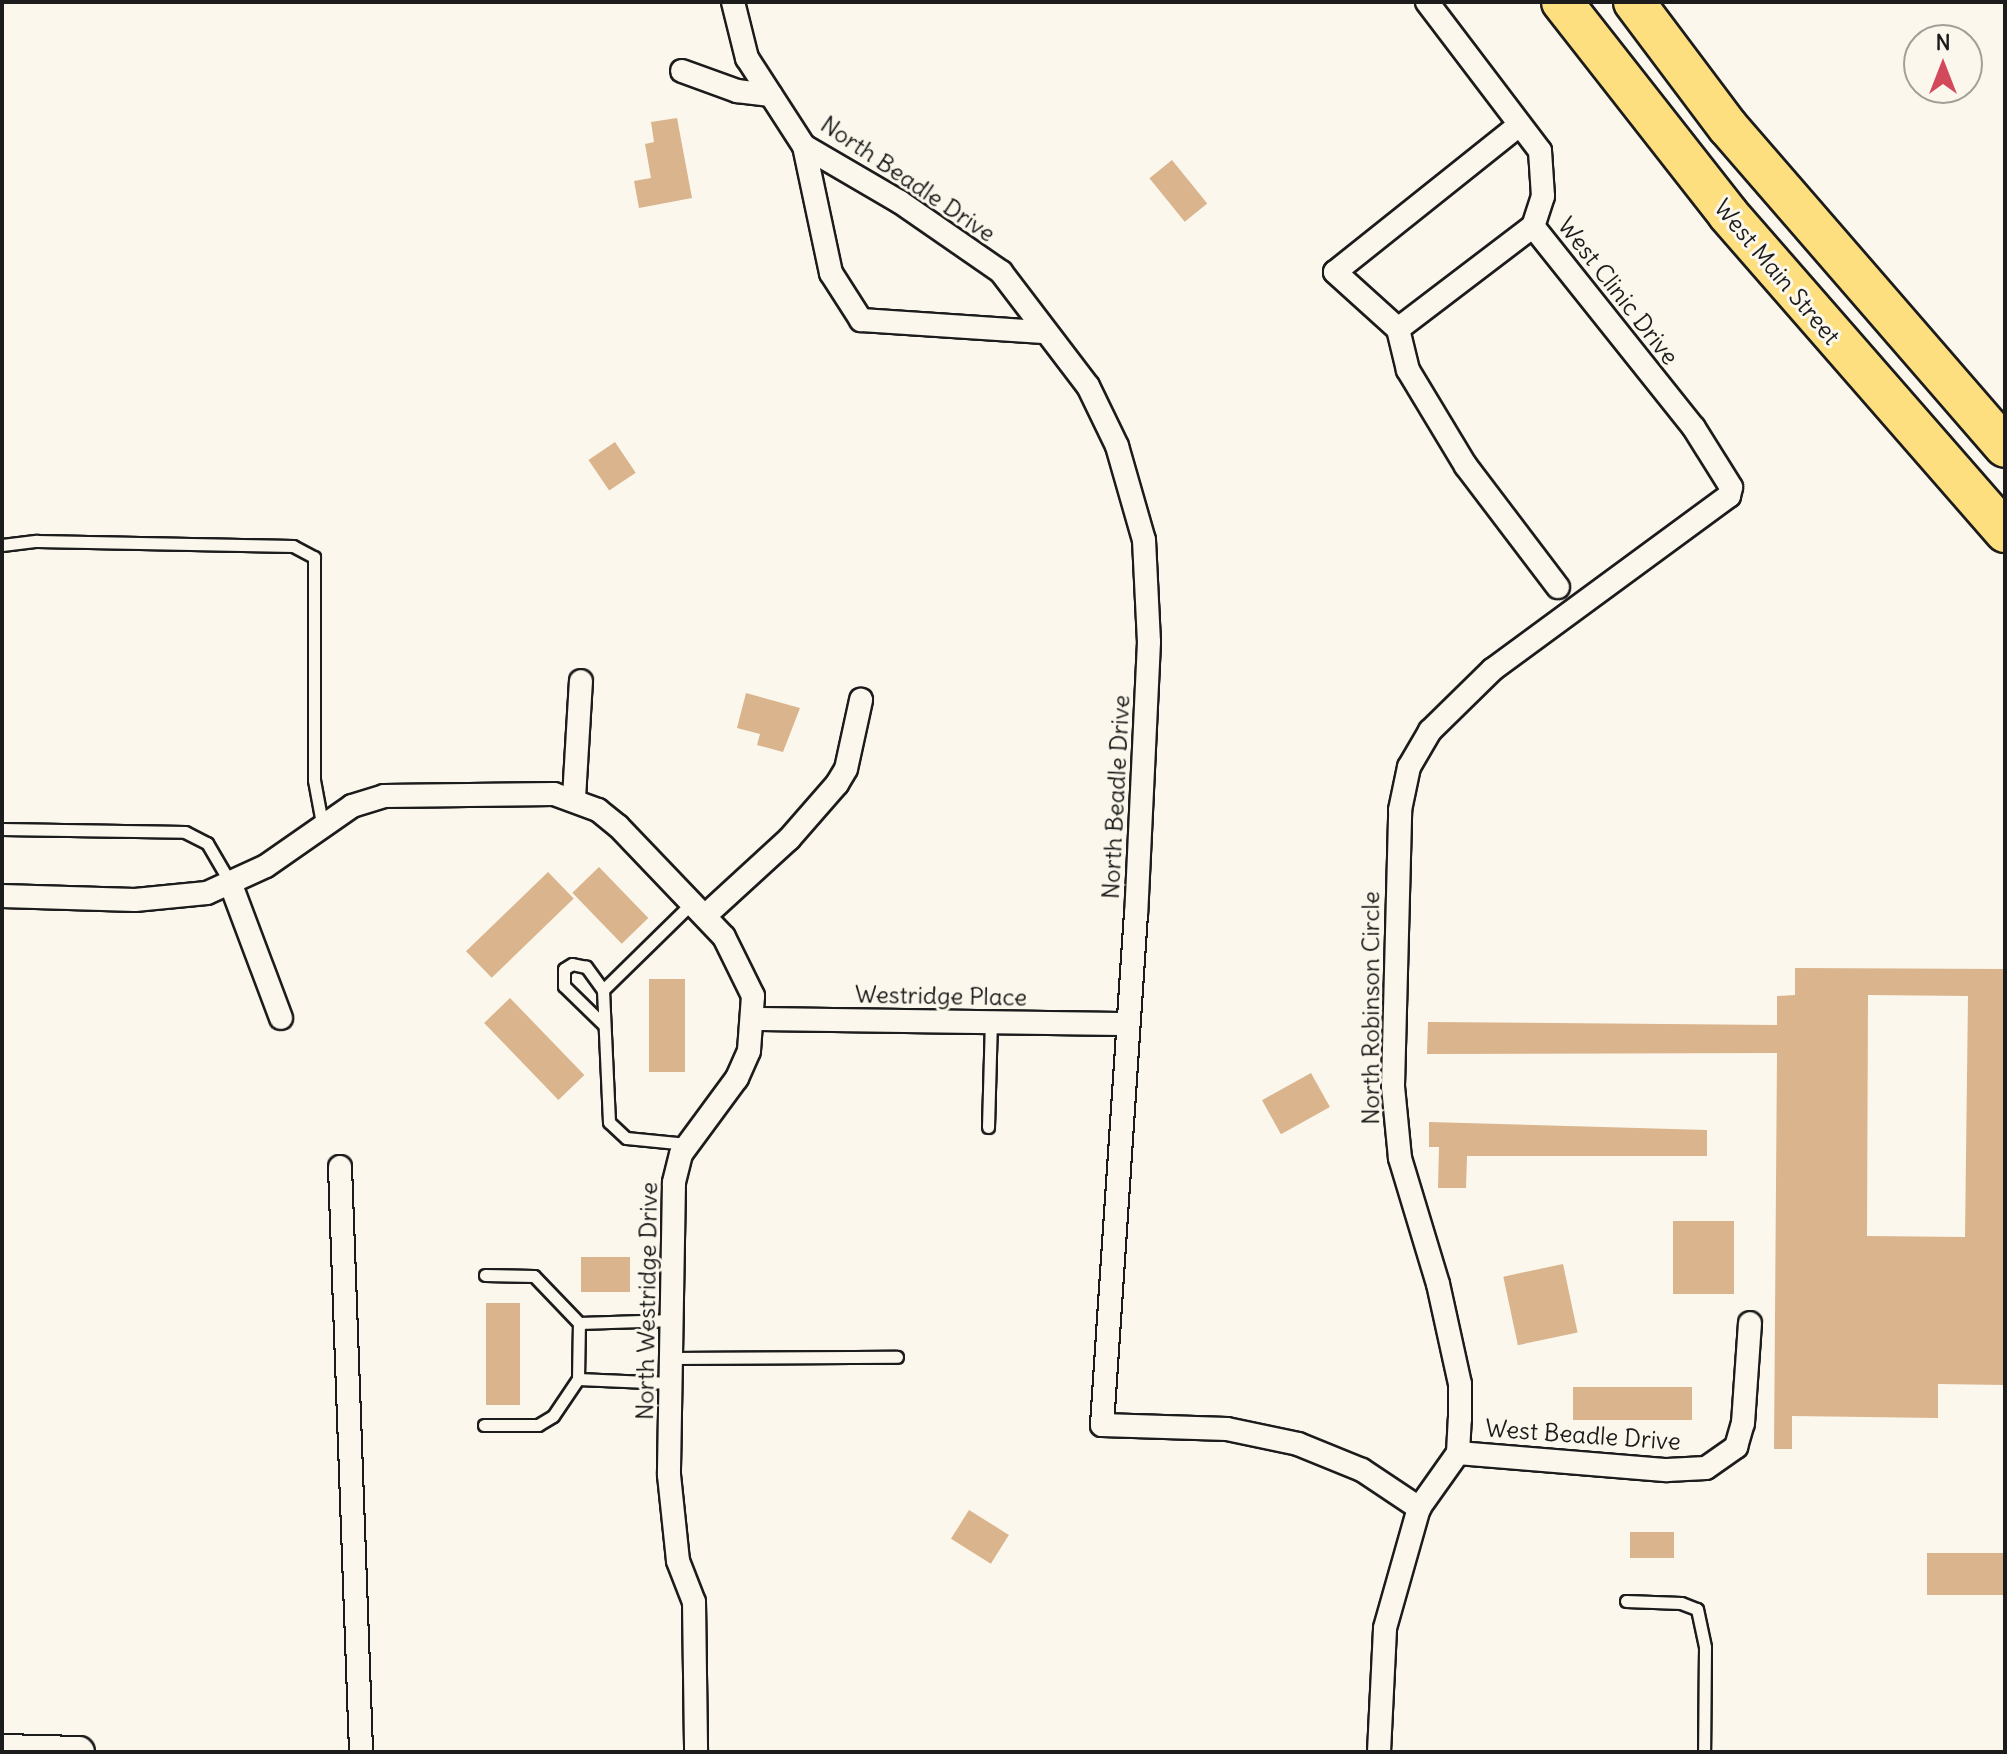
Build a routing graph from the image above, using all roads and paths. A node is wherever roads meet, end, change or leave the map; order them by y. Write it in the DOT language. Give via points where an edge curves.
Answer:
graph roads {
  1 [pos="733,2"];
  2 [pos="1427,2"];
  3 [pos="1562,2"];
  4 [pos="1634,2"];
  5 [pos="682,71"];
  6 [pos="771,95"];
  7 [pos="1518,126"];
  8 [pos="804,146"];
  9 [pos="1533,226"];
  10 [pos="1398,329"];
  11 [pos="1044,332"];
  12 [pos="2005,447"];
  13 [pos="1731,487"];
  14 [pos="2005,532"];
  15 [pos="2,545"];
  16 [pos="1558,587"];
  17 [pos="581,681"];
  18 [pos="861,700"];
  19 [pos="574,798"];
  20 [pos="331,818"];
  21 [pos="2,829"];
  22 [pos="231,885"];
  23 [pos="2,896"];
  24 [pos="700,909"];
  25 [pos="603,990"];
  26 [pos="281,1018"];
  27 [pos="754,1019"];
  28 [pos="991,1022"];
  29 [pos="1127,1024"];
  30 [pos="604,1025"];
  31 [pos="988,1127"];
  32 [pos="688,1144"];
  33 [pos="340,1167"];
  34 [pos="485,1275"];
  35 [pos="673,1320"];
  36 [pos="579,1323"];
  37 [pos="1750,1323"];
  38 [pos="897,1357"];
  39 [pos="672,1358"];
  40 [pos="578,1379"];
  41 [pos="671,1383"];
  42 [pos="484,1425"];
  43 [pos="1458,1453"];
  44 [pos="1419,1508"];
  45 [pos="1626,1601"];
  46 [pos="2,1750"];
  47 [pos="79,1752"];
  48 [pos="361,1752"];
  49 [pos="696,1752"];
  50 [pos="1379,1752"];
  51 [pos="1704,1752"];
  1 -- 6 [label="street, North Beadle Drive" via="747,58"];
  2 -- 7 [label="street, West Clinic Drive"];
  3 -- 14 [label="highway, West Main Street" via="1728,214"];
  4 -- 12 [label="highway" via="1728,127"];
  5 -- 6 [label="street" via="737,91"];
  6 -- 8 [label="street, North Beadle Drive"];
  7 -- 9 [label="street, West Clinic Drive" via="1540,151 1545,169"];
  7 -- 10 [label="street" via="1335,272"];
  8 -- 11 [label="street, North Beadle Drive" via="900,202 1001,272"];
  8 -- 11 [label="street" via="831,273 861,320"];
  9 -- 10 [label="street"];
  9 -- 13 [label="street, West Clinic Drive" via="1694,428"];
  10 -- 16 [label="street" via="1408,370 1466,466"];
  11 -- 29 [label="street, North Beadle Drive" via="1088,386 1117,446 1144,540 1149,642"];
  13 -- 43 [label="street, North Robinson Circle" via="1729,496 1492,670 1430,731 1409,767 1400,810 1393,1086 1409,1196 1438,1284 1460,1384"];
  15 -- 20 [label="lane" via="37,541 293,546 314,557 314,780"];
  17 -- 19 [label="street"];
  18 -- 24 [label="street" via="837,784 798,829"];
  19 -- 20 [label="street" via="408,793"];
  19 -- 24 [label="street, North Westridge Drive" via="618,826"];
  20 -- 22 [label="street"];
  21 -- 22 [label="lane" via="185,832 207,843"];
  22 -- 23 [label="street" via="172,898"];
  22 -- 26 [label="street"];
  24 -- 25 [label="lane"];
  24 -- 27 [label="street, North Westridge Drive" via="746,975"];
  25 -- 30 [label="lane"];
  25 -- 30 [label="lane" via="586,967 572,964 564,969 564,986"];
  27 -- 28 [label="street, Westridge Place"];
  27 -- 32 [label="street, North Westridge Drive" via="749,1051 737,1078"];
  28 -- 29 [label="street, Westridge Place"];
  28 -- 31 [label="lane"];
  29 -- 44 [label="street, North Beadle Drive" via="1102,1425 1227,1429 1298,1444 1362,1470"];
  30 -- 32 [label="lane" via="605,1108 615,1133"];
  32 -- 35 [label="street, North Westridge Drive" via="678,1159 674,1183"];
  33 -- 48 [label="street"];
  34 -- 36 [label="lane" via="534,1276"];
  35 -- 36 [label="lane"];
  35 -- 39 [label="street, North Westridge Drive"];
  36 -- 40 [label="lane"];
  37 -- 43 [label="street, West Beadle Drive" via="1743,1423 1736,1447 1706,1468 1667,1470"];
  38 -- 39 [label="lane"];
  39 -- 41 [label="street, North Westridge Drive"];
  40 -- 41 [label="lane"];
  40 -- 42 [label="lane" via="546,1424"];
  41 -- 49 [label="street, North Westridge Drive" via="672,1520 678,1561 694,1602"];
  43 -- 44 [label="street"];
  44 -- 50 [label="street" via="1385,1628"];
  45 -- 51 [label="lane" via="1681,1603 1697,1609 1705,1647"];
  46 -- 47 [label="street"];
}
